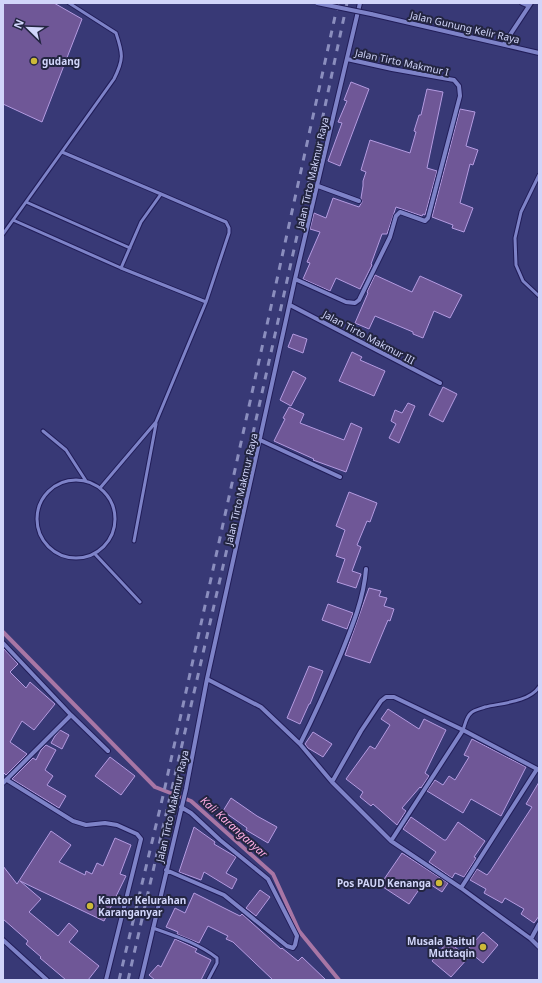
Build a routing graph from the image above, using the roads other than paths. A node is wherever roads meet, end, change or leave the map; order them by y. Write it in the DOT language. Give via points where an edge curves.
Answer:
graph roads {
  1 [pos="69,3"];
  2 [pos="317,3"];
  3 [pos="360,3"];
  4 [pos="522,3"];
  5 [pos="530,5"];
  6 [pos="504,44"];
  7 [pos="539,52"];
  8 [pos="347,59"];
  9 [pos="62,152"];
  10 [pos="539,175"];
  11 [pos="318,186"];
  12 [pos="161,194"];
  13 [pos="359,201"];
  14 [pos="26,202"];
  15 [pos="13,220"];
  16 [pos="3,234"];
  17 [pos="130,248"];
  18 [pos="122,268"];
  19 [pos="296,279"];
  20 [pos="539,296"];
  21 [pos="206,302"];
  22 [pos="290,305"];
  23 [pos="440,384"];
  24 [pos="156,422"];
  25 [pos="44,431"];
  26 [pos="260,440"];
  27 [pos="340,477"];
  28 [pos="86,481"];
  29 [pos="100,488"];
  30 [pos="134,541"];
  31 [pos="95,554"];
  32 [pos="366,569"];
  33 [pos="140,602"];
  34 [pos="3,643"];
  35 [pos="207,679"];
  36 [pos="539,687"];
  37 [pos="70,715"];
  38 [pos="463,730"];
  39 [pos="300,744"];
  40 [pos="108,751"];
  41 [pos="538,770"];
  42 [pos="5,781"];
  43 [pos="332,782"];
  44 [pos="182,805"];
  45 [pos="391,840"];
  46 [pos="166,870"];
  47 [pos="461,888"];
  48 [pos="539,924"];
  49 [pos="153,928"];
  50 [pos="531,939"];
  51 [pos="3,940"];
  52 [pos="539,947"];
  53 [pos="47,980"];
  54 [pos="106,980"];
  55 [pos="141,980"];
  56 [pos="208,980"];
  1 -- 9 [label="lane" via="116,33 122,52 120,66 114,79"];
  2 -- 6 [label="street, Jalan Gunung Kelir Raya, bridge"];
  3 -- 8 [label="street, Jalan Tirto Makmur Raya"];
  4 -- 5 [label="street"];
  5 -- 6 [label="street"];
  6 -- 7 [label="street, Jalan Gunung Kelir Raya"];
  8 -- 11 [label="street, Jalan Tirto Makmur Raya"];
  8 -- 19 [label="street, Jalan Tirto Makmur I" via="454,80 459,86 460,96 428,218 425,221 404,213 396,216 390,237 359,300 355,303 346,302"];
  9 -- 12 [label="lane"];
  9 -- 14 [label="lane"];
  10 -- 20 [label="lane" via="521,212 515,238 516,265 523,281"];
  11 -- 13 [label="street"];
  11 -- 19 [label="street, Jalan Tirto Makmur Raya"];
  12 -- 17 [label="lane" via="141,222"];
  12 -- 21 [label="lane" via="228,225 229,233"];
  14 -- 15 [label="lane"];
  14 -- 17 [label="lane"];
  15 -- 16 [label="lane"];
  15 -- 18 [label="lane"];
  17 -- 18 [label="lane"];
  18 -- 21 [label="lane"];
  19 -- 22 [label="street, Jalan Tirto Makmur Raya"];
  21 -- 24 [label="lane"];
  22 -- 23 [label="street, Jalan Tirto Makmur III"];
  22 -- 26 [label="street, Jalan Tirto Makmur Raya"];
  24 -- 29 [label="lane"];
  24 -- 30 [label="lane"];
  25 -- 28 [label="lane" via="66,450"];
  26 -- 27 [label="street"];
  26 -- 35 [label="street, Jalan Tirto Makmur Raya"];
  28 -- 29 [label="lane"];
  28 -- 31 [label="lane" via="70,480 56,485 44,496 38,509 37,525 42,539 52,551 66,558 81,558"];
  29 -- 31 [label="lane" via="110,500 115,514 114,530 107,543"];
  31 -- 33 [label="lane"];
  32 -- 39 [label="street" via="363,590 350,633"];
  34 -- 37 [label="street"];
  35 -- 39 [label="street" via="261,708"];
  35 -- 44 [label="street, Jalan Tirto Makmur Raya"];
  36 -- 38 [label="lane" via="530,696 476,710 471,713"];
  37 -- 40 [label="street"];
  37 -- 42 [label="street"];
  38 -- 41 [label="street"];
  38 -- 43 [label="street" via="394,697 386,696 361,731"];
  38 -- 45 [label="street"];
  39 -- 43 [label="street"];
  41 -- 47 [label="street"];
  42 -- 54 [label="street" via="73,821 86,825 117,825 137,834 141,841"];
  43 -- 45 [label="street"];
  44 -- 46 [label="street, Jalan Tirto Makmur Raya"];
  44 -- 46 [label="street" via="268,879 297,936 295,945 293,948 287,946 224,895"];
  45 -- 47 [label="street"];
  46 -- 49 [label="street, Jalan Tirto Makmur Raya"];
  47 -- 50 [label="street"];
  48 -- 50 [label="street"];
  49 -- 55 [label="street, Jalan Tirto Makmur Raya"];
  49 -- 56 [label="lane" via="195,945 217,958"];
  50 -- 52 [label="street"];
  51 -- 53 [label="street"];
}
